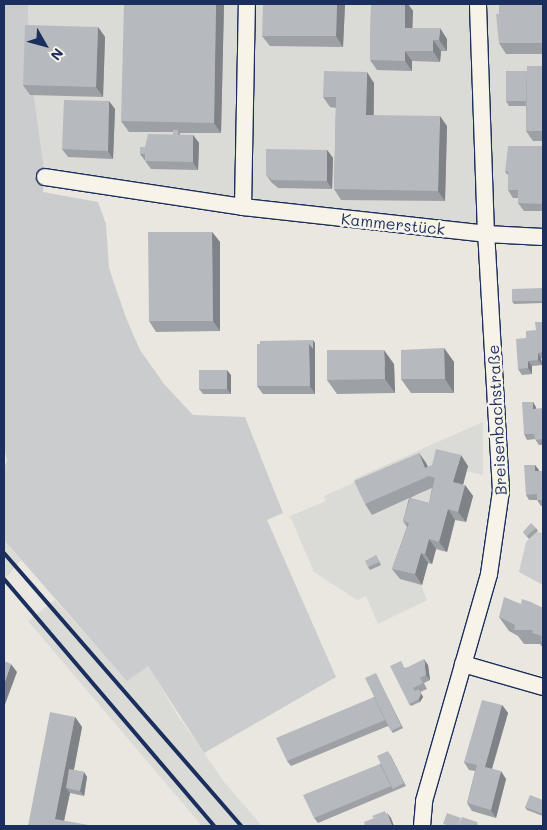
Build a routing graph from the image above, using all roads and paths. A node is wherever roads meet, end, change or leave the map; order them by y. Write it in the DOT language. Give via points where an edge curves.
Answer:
graph roads {
  1 [pos="247,4"];
  2 [pos="478,4"];
  3 [pos="45,177"];
  4 [pos="244,207"];
  5 [pos="486,234"];
  6 [pos="543,237"];
  7 [pos="464,664"];
  8 [pos="543,687"];
  9 [pos="422,826"];
  1 -- 4 [label="street"];
  2 -- 5 [label="street, Breisenbachstraße"];
  3 -- 4 [label="street, Kammerstück"];
  4 -- 5 [label="street, Kammerstück"];
  5 -- 6 [label="street, Kammerstück"];
  5 -- 7 [label="street, Breisenbachstraße" via="501,491 489,574"];
  7 -- 8 [label="street"];
  7 -- 9 [label="street, Breisenbachstraße" via="424,801"];
}
